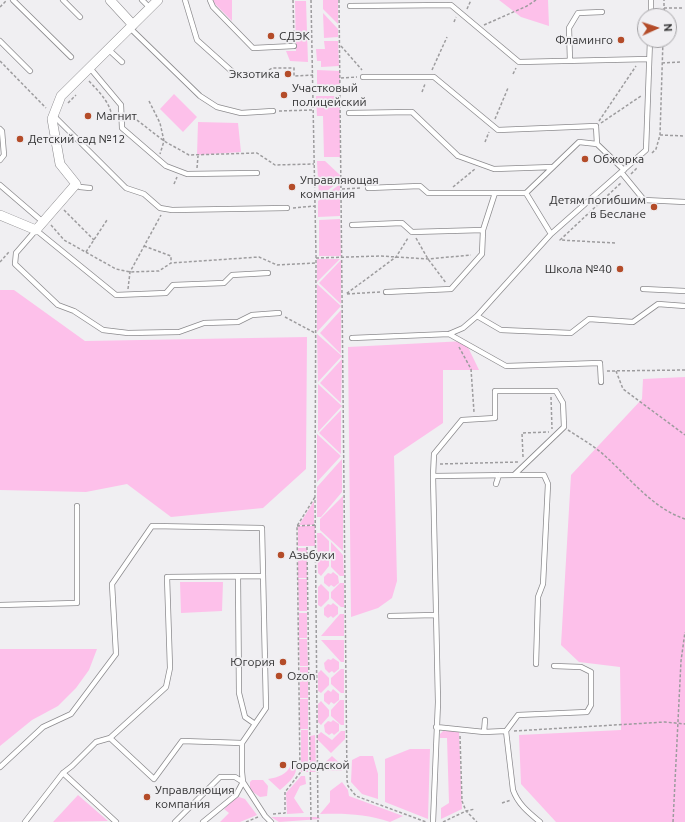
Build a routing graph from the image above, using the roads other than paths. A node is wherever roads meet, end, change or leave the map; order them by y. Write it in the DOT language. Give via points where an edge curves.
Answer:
graph roads {
  1 [pos="12,0"];
  2 [pos="63,0"];
  3 [pos="110,0"];
  4 [pos="142,0"];
  5 [pos="158,0"];
  6 [pos="185,0"];
  7 [pos="210,0"];
  8 [pos="350,6"];
  9 [pos="150,8"];
  10 [pos="602,12"];
  11 [pos="80,17"];
  12 [pos="132,27"];
  13 [pos="0,41"];
  14 [pos="294,46"];
  15 [pos="650,48"];
  16 [pos="108,49"];
  17 [pos="71,57"];
  18 [pos="649,59"];
  19 [pos="570,61"];
  20 [pos="122,62"];
  21 [pos="90,68"];
  22 [pos="30,71"];
  23 [pos="265,74"];
  24 [pos="366,77"];
  25 [pos="273,111"];
  26 [pos="349,113"];
  27 [pos="53,115"];
  28 [pos="0,129"];
  29 [pos="597,144"];
  30 [pos="0,160"];
  31 [pos="553,167"];
  32 [pos="622,171"];
  33 [pos="257,173"];
  34 [pos="76,184"];
  35 [pos="0,185"];
  36 [pos="90,188"];
  37 [pos="368,188"];
  38 [pos="495,193"];
  39 [pos="526,193"];
  40 [pos="685,202"];
  41 [pos="287,208"];
  42 [pos="0,215"];
  43 [pos="43,222"];
  44 [pos="352,225"];
  45 [pos="36,230"];
  46 [pos="483,230"];
  47 [pos="551,234"];
  48 [pos="268,273"];
  49 [pos="643,289"];
  50 [pos="685,291"];
  51 [pos="386,292"];
  52 [pos="685,306"];
  53 [pos="279,313"];
  54 [pos="477,316"];
  55 [pos="449,334"];
  56 [pos="352,338"];
  57 [pos="601,382"];
  58 [pos="499,475"];
  59 [pos="514,475"];
  60 [pos="433,476"];
  61 [pos="496,484"];
  62 [pos="76,506"];
  63 [pos="262,576"];
  64 [pos="238,577"];
  65 [pos="0,605"];
  66 [pos="436,615"];
  67 [pos="390,616"];
  68 [pos="536,664"];
  69 [pos="554,666"];
  70 [pos="485,720"];
  71 [pos="255,724"];
  72 [pos="436,727"];
  73 [pos="506,731"];
  74 [pos="484,732"];
  75 [pos="110,738"];
  76 [pos="242,743"];
  77 [pos="0,767"];
  78 [pos="63,773"];
  79 [pos="243,782"];
  80 [pos="25,822"];
  81 [pos="115,822"];
  82 [pos="175,822"];
  83 [pos="203,822"];
  84 [pos="271,822"];
  85 [pos="434,822"];
  86 [pos="540,822"];
  1 -- 17 [label="lane"];
  2 -- 11 [label="lane"];
  3 -- 12 [label="street"];
  4 -- 9 [label="lane"];
  5 -- 9 [label="street"];
  6 -- 23 [label="lane" via="197,40 236,75"];
  7 -- 14 [label="lane" via="213,7 253,48"];
  8 -- 19 [label="lane" via="451,5 519,62"];
  9 -- 12 [label="street"];
  10 -- 19 [label="lane" via="578,13 569,28"];
  12 -- 16 [label="street"];
  12 -- 25 [label="lane" via="200,96 217,107 241,113"];
  13 -- 22 [label="lane"];
  15 -- 18 [label="lane"];
  16 -- 20 [label="lane"];
  16 -- 21 [label="street"];
  18 -- 19 [label="lane"];
  18 -- 32 [label="lane" via="646,150"];
  21 -- 27 [label="street" via="61,96"];
  21 -- 33 [label="lane" via="121,105 122,128 166,166 187,174"];
  24 -- 29 [label="lane" via="434,77 498,130 596,126"];
  26 -- 31 [label="lane" via="412,112 458,156 494,169"];
  27 -- 34 [label="street" via="60,164"];
  27 -- 41 [label="lane" via="126,188 144,194 160,208"];
  28 -- 30 [label="lane" via="4,155"];
  29 -- 31 [label="lane" via="579,142"];
  29 -- 32 [label="lane"];
  31 -- 39 [label="lane"];
  32 -- 40 [label="lane" via="644,200"];
  32 -- 47 [label="lane"];
  34 -- 36 [label="lane"];
  34 -- 43 [label="street"];
  35 -- 43 [label="lane"];
  37 -- 38 [label="lane" via="420,186 428,193"];
  38 -- 39 [label="lane"];
  38 -- 46 [label="lane"];
  39 -- 47 [label="lane"];
  42 -- 45 [label="street"];
  43 -- 45 [label="street"];
  44 -- 46 [label="lane" via="402,223 412,232"];
  45 -- 48 [label="lane" via="116,295 166,293 173,285 224,283 232,275"];
  45 -- 53 [label="lane" via="16,253 15,264 58,305 74,311 104,330 128,334 179,332 204,323 238,322 252,315"];
  46 -- 51 [label="lane" via="482,254 451,289"];
  47 -- 54 [label="lane"];
  49 -- 50 [label="lane"];
  52 -- 54 [label="lane" via="658,304 633,322 589,319 571,333 500,330"];
  54 -- 55 [label="lane" via="464,328"];
  55 -- 56 [label="lane"];
  55 -- 57 [label="lane" via="506,366 600,363"];
  58 -- 59 [label="lane"];
  58 -- 60 [label="lane"];
  58 -- 61 [label="lane"];
  59 -- 60 [label="lane" via="564,427 564,403 556,392 494,391 495,418 462,420 434,454"];
  59 -- 68 [label="lane" via="544,475 548,484 543,584 538,597"];
  60 -- 66 [label="lane"];
  62 -- 65 [label="lane" via="77,603"];
  63 -- 64 [label="lane"];
  63 -- 71 [label="lane" via="266,708"];
  63 -- 77 [label="lane" via="262,528 152,526 112,584 116,654 71,714 43,727"];
  64 -- 71 [label="lane" via="239,692 245,717"];
  64 -- 75 [label="lane" via="167,577 170,668 166,687"];
  66 -- 67 [label="lane"];
  66 -- 72 [label="lane"];
  69 -- 73 [label="lane" via="581,667 591,672 592,705 587,712 518,715"];
  70 -- 74 [label="lane"];
  71 -- 76 [label="lane"];
  72 -- 74 [label="lane"];
  72 -- 85 [label="lane"];
  73 -- 74 [label="lane"];
  73 -- 86 [label="lane" via="513,790 521,806"];
  75 -- 76 [label="lane" via="154,779 182,741"];
  75 -- 78 [label="lane" via="96,742"];
  76 -- 79 [label="lane"];
  78 -- 80 [label="lane"];
  78 -- 81 [label="lane"];
  79 -- 82 [label="lane" via="235,777 220,777"];
  79 -- 83 [label="lane" via="236,794"];
  79 -- 84 [label="lane"];
}
